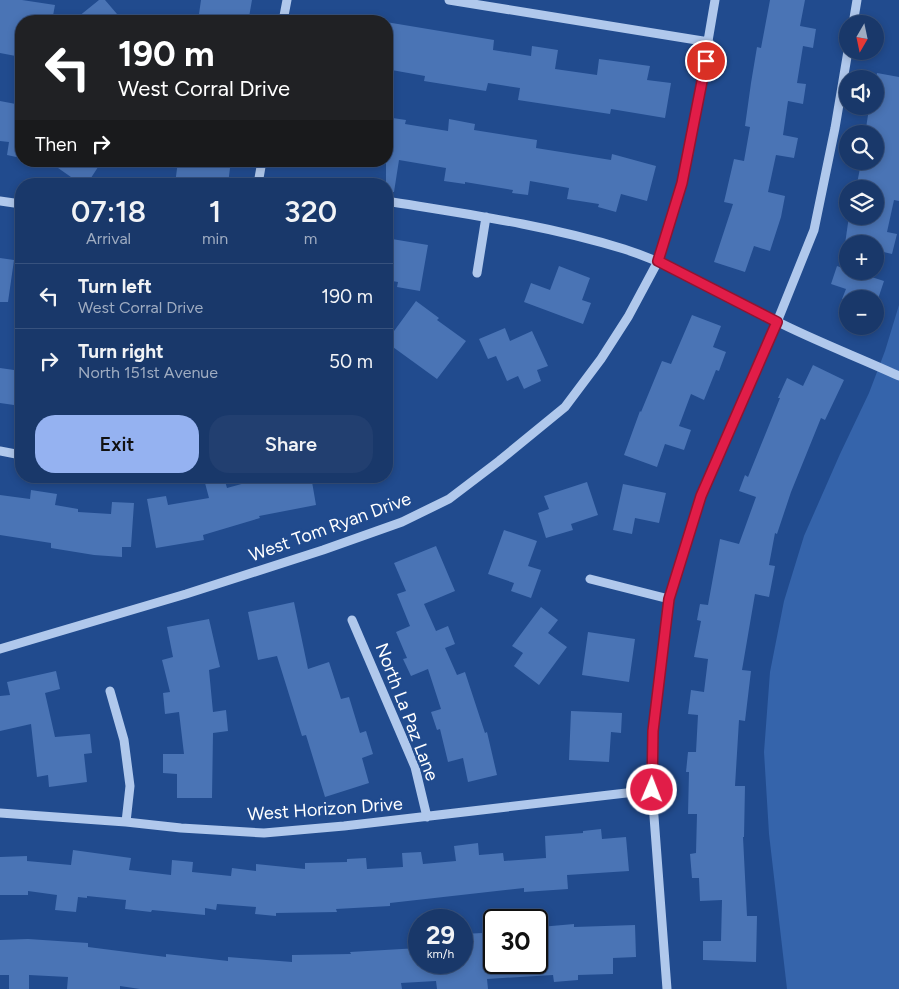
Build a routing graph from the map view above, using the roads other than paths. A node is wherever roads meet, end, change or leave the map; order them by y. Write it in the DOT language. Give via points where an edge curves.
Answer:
graph roads {
  1 [pos="287,0"];
  2 [pos="449,0"];
  3 [pos="715,0"];
  4 [pos="857,0"];
  5 [pos="284,15"];
  6 [pos="854,15"];
  7 [pos="709,42"];
  8 [pos="846,60"];
  9 [pos="0,201"];
  10 [pos="393,202"];
  11 [pos="15,203"];
  12 [pos="486,217"];
  13 [pos="658,261"];
  14 [pos="478,273"];
  15 [pos="777,322"];
  16 [pos="899,376"];
  17 [pos="0,451"];
  18 [pos="15,454"];
  19 [pos="590,580"];
  20 [pos="669,599"];
  21 [pos="352,620"];
  22 [pos="0,649"];
  23 [pos="110,691"];
  24 [pos="652,790"];
  25 [pos="0,813"];
  26 [pos="427,817"];
  27 [pos="126,822"];
  28 [pos="668,989"];
  1 -- 5 [label="street"];
  2 -- 7 [label="street"];
  3 -- 7 [label="street, West Tom Ryan Drive"];
  4 -- 6 [label="street"];
  7 -- 13 [label="street, West Tom Ryan Drive" via="682,183"];
  8 -- 15 [label="street" via="814,230"];
  9 -- 11 [label="street"];
  10 -- 12 [label="street"];
  12 -- 13 [label="street" via="575,235"];
  12 -- 14 [label="street"];
  13 -- 15 [label="street"];
  13 -- 22 [label="street, West Tom Ryan Drive" via="623,325 565,407 449,499 402,522 332,547 105,620"];
  15 -- 16 [label="street"];
  15 -- 20 [label="street" via="701,496"];
  17 -- 18 [label="street"];
  19 -- 20 [label="street"];
  20 -- 24 [label="street" via="653,731"];
  21 -- 26 [label="street, North La Paz Lane" via="415,767"];
  23 -- 27 [label="street" via="124,740 130,786"];
  24 -- 26 [label="street, West Horizon Drive"];
  24 -- 28 [label="street"];
  25 -- 27 [label="street, West Horizon Drive"];
  26 -- 27 [label="street, West Horizon Drive" via="264,833"];
}
